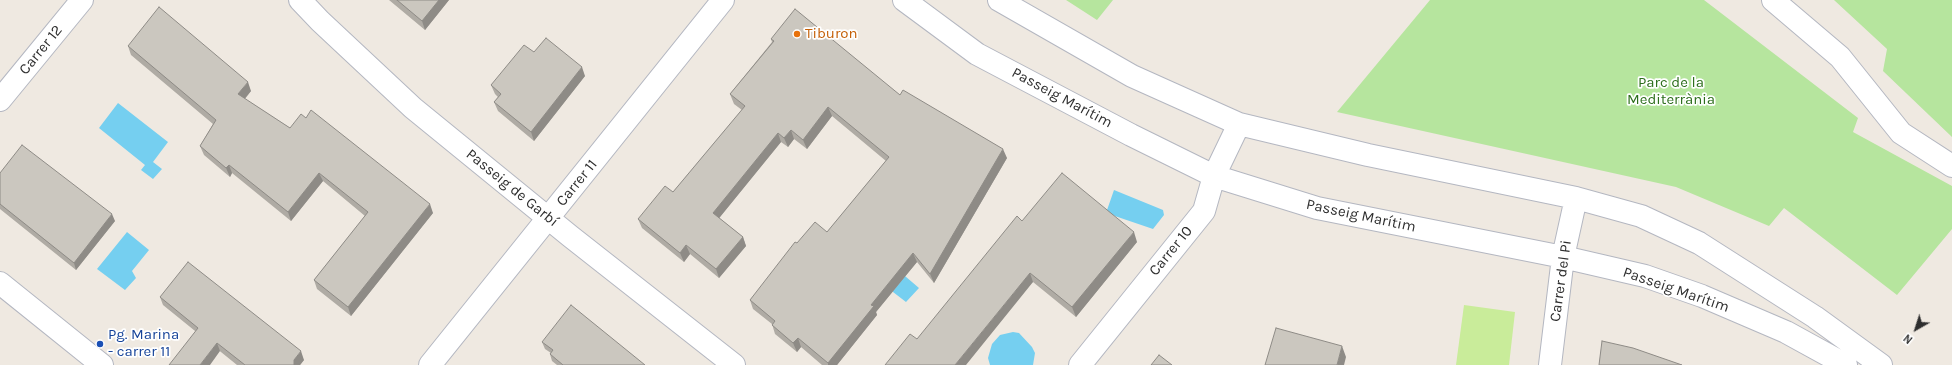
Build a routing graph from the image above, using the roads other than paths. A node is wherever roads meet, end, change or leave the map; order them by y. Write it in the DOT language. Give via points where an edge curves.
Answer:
graph roads {
  1 [pos="82,0"];
  2 [pos="300,0"];
  3 [pos="723,0"];
  4 [pos="904,0"];
  5 [pos="999,0"];
  6 [pos="1773,0"];
  7 [pos="0,100"];
  8 [pos="1239,124"];
  9 [pos="1952,166"];
  10 [pos="1214,176"];
  11 [pos="1576,198"];
  12 [pos="549,219"];
  13 [pos="1563,256"];
  14 [pos="0,283"];
  15 [pos="102,365"];
  16 [pos="430,365"];
  17 [pos="734,365"];
  18 [pos="1080,365"];
  19 [pos="1550,365"];
  20 [pos="1846,365"];
  21 [pos="1882,365"];
  1 -- 7 [label="street, Carrer 12"];
  2 -- 12 [label="street, Passeig de Garbí" via="413,108"];
  3 -- 12 [label="street, Carrer 11"];
  4 -- 10 [label="street, Passeig Marítim" via="977,54"];
  5 -- 8 [label="street" via="1132,76"];
  6 -- 9 [label="street" via="1840,58 1901,133"];
  8 -- 10 [label="street, Carrer 10"];
  8 -- 11 [label="street" via="1368,155"];
  10 -- 13 [label="street, Passeig Marítim" via="1317,208"];
  10 -- 18 [label="street, Carrer 10" via="1204,211"];
  11 -- 13 [label="street, Carrer del Pi"];
  11 -- 21 [label="street" via="1641,216 1699,243 1815,317"];
  12 -- 16 [label="street, Carrer 11"];
  12 -- 17 [label="street, Passeig de Garbí"];
  13 -- 19 [label="street, Carrer del Pi"];
  13 -- 20 [label="street, Passeig Marítim" via="1645,276 1702,296 1786,332"];
  14 -- 15 [label="street"];
}
